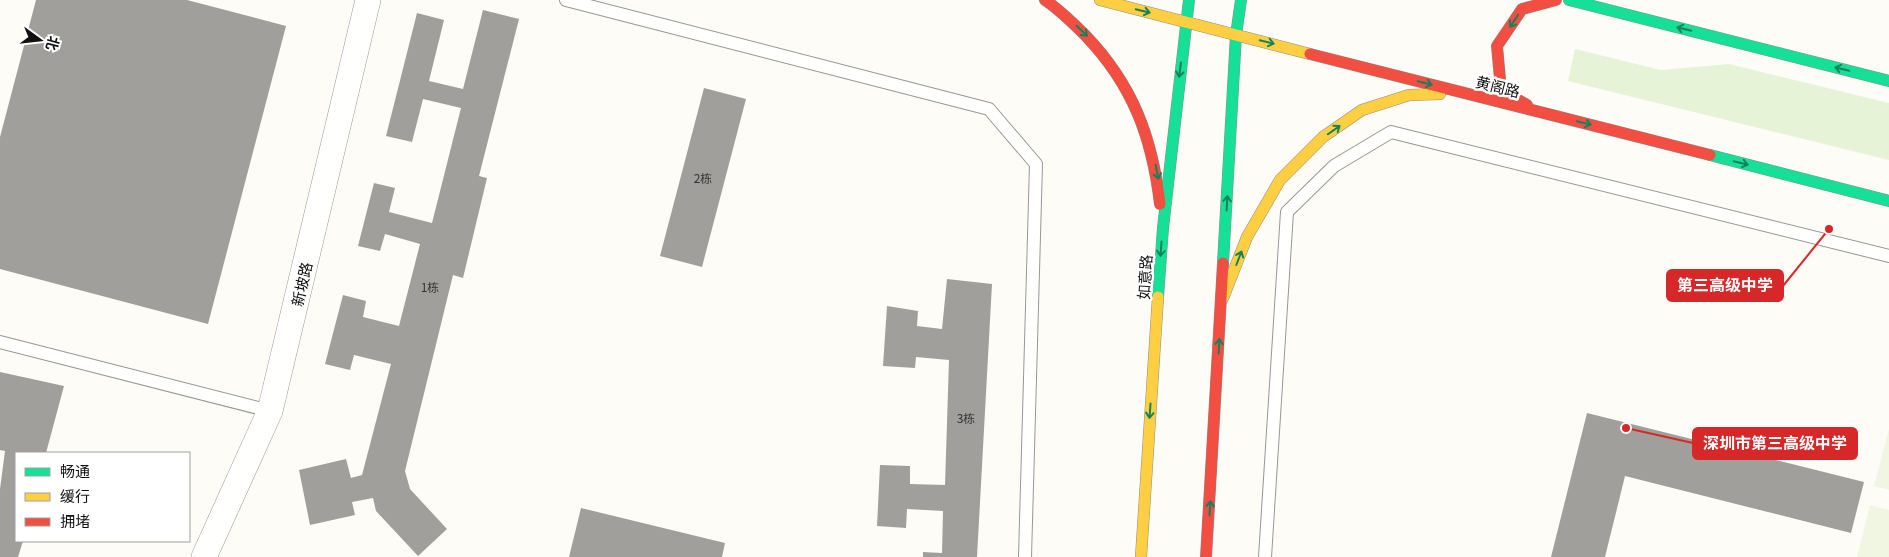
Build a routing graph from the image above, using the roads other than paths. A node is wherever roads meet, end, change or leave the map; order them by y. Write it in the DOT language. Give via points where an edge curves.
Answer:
graph roads {
  1 [pos="368,0"];
  2 [pos="566,0"];
  3 [pos="1045,0"];
  4 [pos="1100,0"];
  5 [pos="1189,0"];
  6 [pos="1241,0"];
  7 [pos="1556,0"];
  8 [pos="1569,0"];
  9 [pos="1186,22"];
  10 [pos="1236,34"];
  11 [pos="1889,80"];
  12 [pos="1467,94"];
  13 [pos="1536,111"];
  14 [pos="1889,201"];
  15 [pos="1162,228"];
  16 [pos="1889,256"];
  17 [pos="1221,304"];
  18 [pos="0,342"];
  19 [pos="270,411"];
  20 [pos="204,557"];
  21 [pos="1025,557"];
  22 [pos="1141,557"];
  23 [pos="1206,557"];
  24 [pos="1264,557"];
  1 -- 19 [label="street, 新坡路"];
  2 -- 21 [label="lane" via="989,109 1036,164"];
  3 -- 15 [label="main road, one-way" via="1058,8 1097,46 1126,84 1146,129 1158,174"];
  4 -- 9 [label="main road, 黄阁路, one-way"];
  5 -- 9 [label="main road, 如意路"];
  6 -- 10 [label="main road"];
  7 -- 13 [label="main road, one-way" via="1522,9 1497,46 1501,90"];
  11 -- 8 [label="main road, one-way"];
  9 -- 10 [label="main road, 黄阁路"];
  9 -- 15 [label="main road, 如意路, one-way"];
  10 -- 12 [label="main road, 黄阁路, one-way"];
  17 -- 10 [label="main road, one-way"];
  12 -- 13 [label="main road, 黄阁路"];
  17 -- 12 [label="main road, one-way" via="1247,237 1280,180 1323,137 1362,110 1409,95"];
  13 -- 14 [label="main road, 黄阁路, one-way"];
  15 -- 22 [label="main road, 如意路, one-way"];
  16 -- 24 [label="lane" via="1391,132 1334,166 1287,212"];
  23 -- 17 [label="main road, one-way"];
  18 -- 19 [label="lane"];
  19 -- 20 [label="street, 新坡路"];
}
